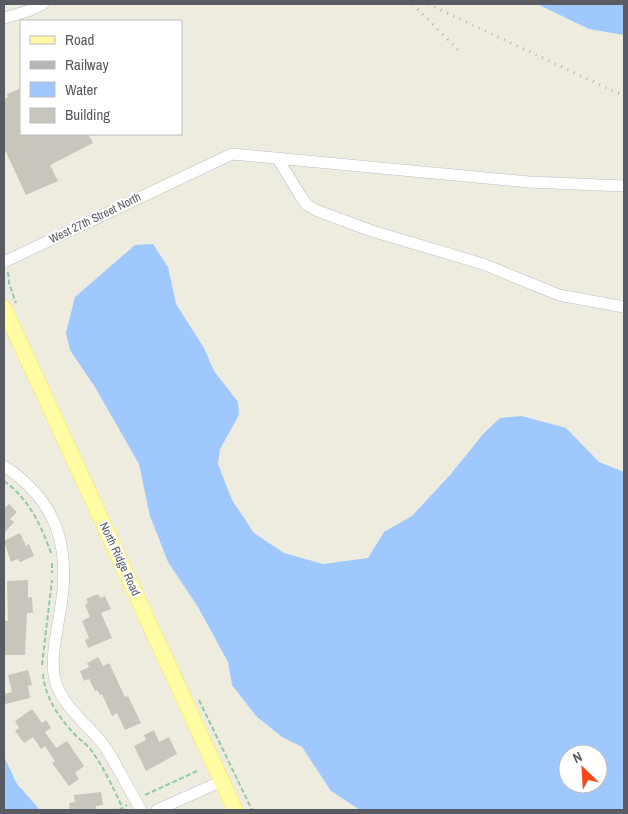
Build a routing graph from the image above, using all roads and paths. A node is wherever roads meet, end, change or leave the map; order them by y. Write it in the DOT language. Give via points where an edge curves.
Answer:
graph roads {
  1 [pos="44,4"];
  2 [pos="4,18"];
  3 [pos="278,159"];
  4 [pos="624,186"];
  5 [pos="4,262"];
  6 [pos="624,307"];
  7 [pos="4,308"];
  8 [pos="4,466"];
  9 [pos="197,771"];
  10 [pos="222,782"];
  11 [pos="138,805"];
  12 [pos="119,810"];
  13 [pos="157,810"];
  14 [pos="236,810"];
  1 -- 2 [label="street"];
  3 -- 4 [label="street, West 27th Street North" via="529,182"];
  3 -- 5 [label="street, West 27th Street North" via="232,154"];
  3 -- 6 [label="street" via="307,205 318,212 483,264 559,295"];
  7 -- 10 [label="main road, North Ridge Road"];
  8 -- 11 [label="street" via="36,492 60,537 65,562 54,655 55,679 73,711 103,745"];
  9 -- 11 [label="path"];
  10 -- 13 [label="street"];
  10 -- 14 [label="main road, North Ridge Road"];
  11 -- 12 [label="path"];
}
